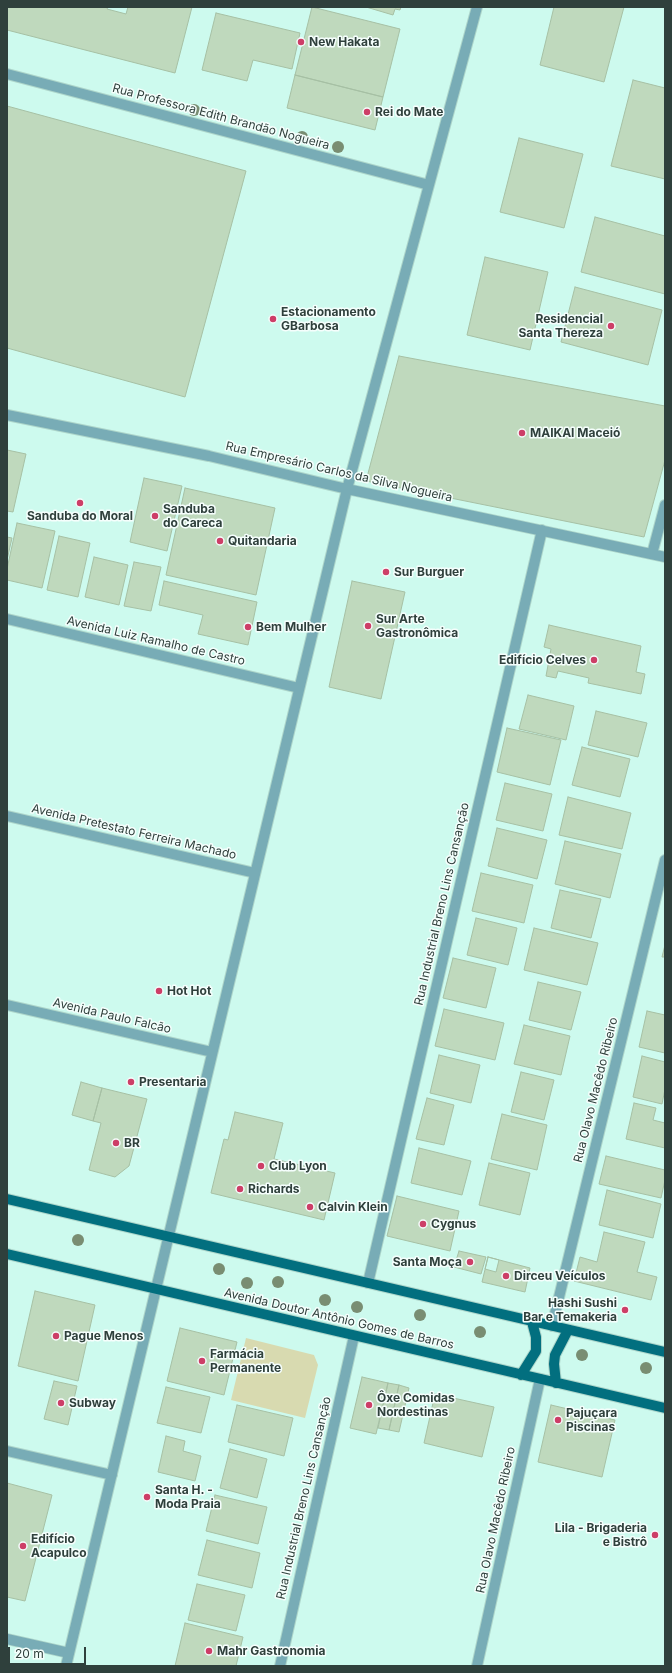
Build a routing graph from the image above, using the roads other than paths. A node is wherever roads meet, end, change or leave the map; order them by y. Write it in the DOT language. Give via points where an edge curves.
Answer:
graph roads {
  1 [pos="477,7"];
  2 [pos="7,74"];
  3 [pos="428,186"];
  4 [pos="7,415"];
  5 [pos="347,489"];
  6 [pos="665,505"];
  7 [pos="542,530"];
  8 [pos="652,554"];
  9 [pos="665,557"];
  10 [pos="7,619"];
  11 [pos="299,688"];
  12 [pos="7,816"];
  13 [pos="665,860"];
  14 [pos="255,872"];
  15 [pos="7,1005"];
  16 [pos="212,1052"];
  17 [pos="7,1199"];
  18 [pos="168,1236"];
  19 [pos="7,1254"];
  20 [pos="368,1283"];
  21 [pos="155,1290"];
  22 [pos="532,1322"];
  23 [pos="552,1326"];
  24 [pos="568,1330"];
  25 [pos="354,1336"];
  26 [pos="665,1352"];
  27 [pos="521,1374"];
  28 [pos="540,1379"];
  29 [pos="556,1383"];
  30 [pos="665,1408"];
  31 [pos="7,1451"];
  32 [pos="112,1475"];
  33 [pos="7,1639"];
  34 [pos="69,1653"];
  35 [pos="66,1666"];
  36 [pos="280,1666"];
  37 [pos="477,1666"];
  1 -- 3 [label="street"];
  2 -- 3 [label="street, Rua Professora Edith Brandão Nogueira"];
  3 -- 5 [label="street"];
  4 -- 5 [label="street, Rua Empresário Carlos da Silva Nogueira" via="209,456"];
  5 -- 7 [label="street, Rua Empresário Carlos da Silva Nogueira"];
  5 -- 11 [label="street"];
  6 -- 8 [label="street"];
  7 -- 8 [label="street, Rua Empresário Carlos da Silva Nogueira"];
  7 -- 20 [label="street, Rua Industrial Breno Lins Cansanção"];
  8 -- 9 [label="street, Rua Empresário Carlos da Silva Nogueira"];
  10 -- 11 [label="street, Avenida Luiz Ramalho de Castro"];
  11 -- 14 [label="street"];
  12 -- 14 [label="street, Avenida Pretestato Ferreira Machado"];
  13 -- 23 [label="street, Rua Olavo Macêdo Ribeiro"];
  14 -- 16 [label="street"];
  15 -- 16 [label="street, Avenida Paulo Falcão"];
  16 -- 18 [label="street"];
  17 -- 18 [label="main road"];
  18 -- 20 [label="main road"];
  18 -- 21 [label="street"];
  19 -- 21 [label="main road, Avenida Doutor Antônio Gomes de Barros"];
  20 -- 22 [label="main road"];
  21 -- 25 [label="main road, Avenida Doutor Antônio Gomes de Barros"];
  21 -- 32 [label="street"];
  22 -- 23 [label="main road"];
  22 -- 27 [label="main road" via="536,1351"];
  23 -- 24 [label="main road"];
  24 -- 26 [label="main road"];
  24 -- 29 [label="main road" via="555,1355"];
  25 -- 27 [label="main road, Avenida Doutor Antônio Gomes de Barros"];
  25 -- 36 [label="street, Rua Industrial Breno Lins Cansanção"];
  27 -- 28 [label="main road, Avenida Doutor Antônio Gomes de Barros"];
  28 -- 29 [label="main road, Avenida Doutor Antônio Gomes de Barros"];
  28 -- 37 [label="street, Rua Olavo Macêdo Ribeiro"];
  29 -- 30 [label="main road, Avenida Doutor Antônio Gomes de Barros"];
  31 -- 32 [label="street"];
  32 -- 34 [label="street"];
  33 -- 34 [label="street"];
  34 -- 35 [label="street"];
}
